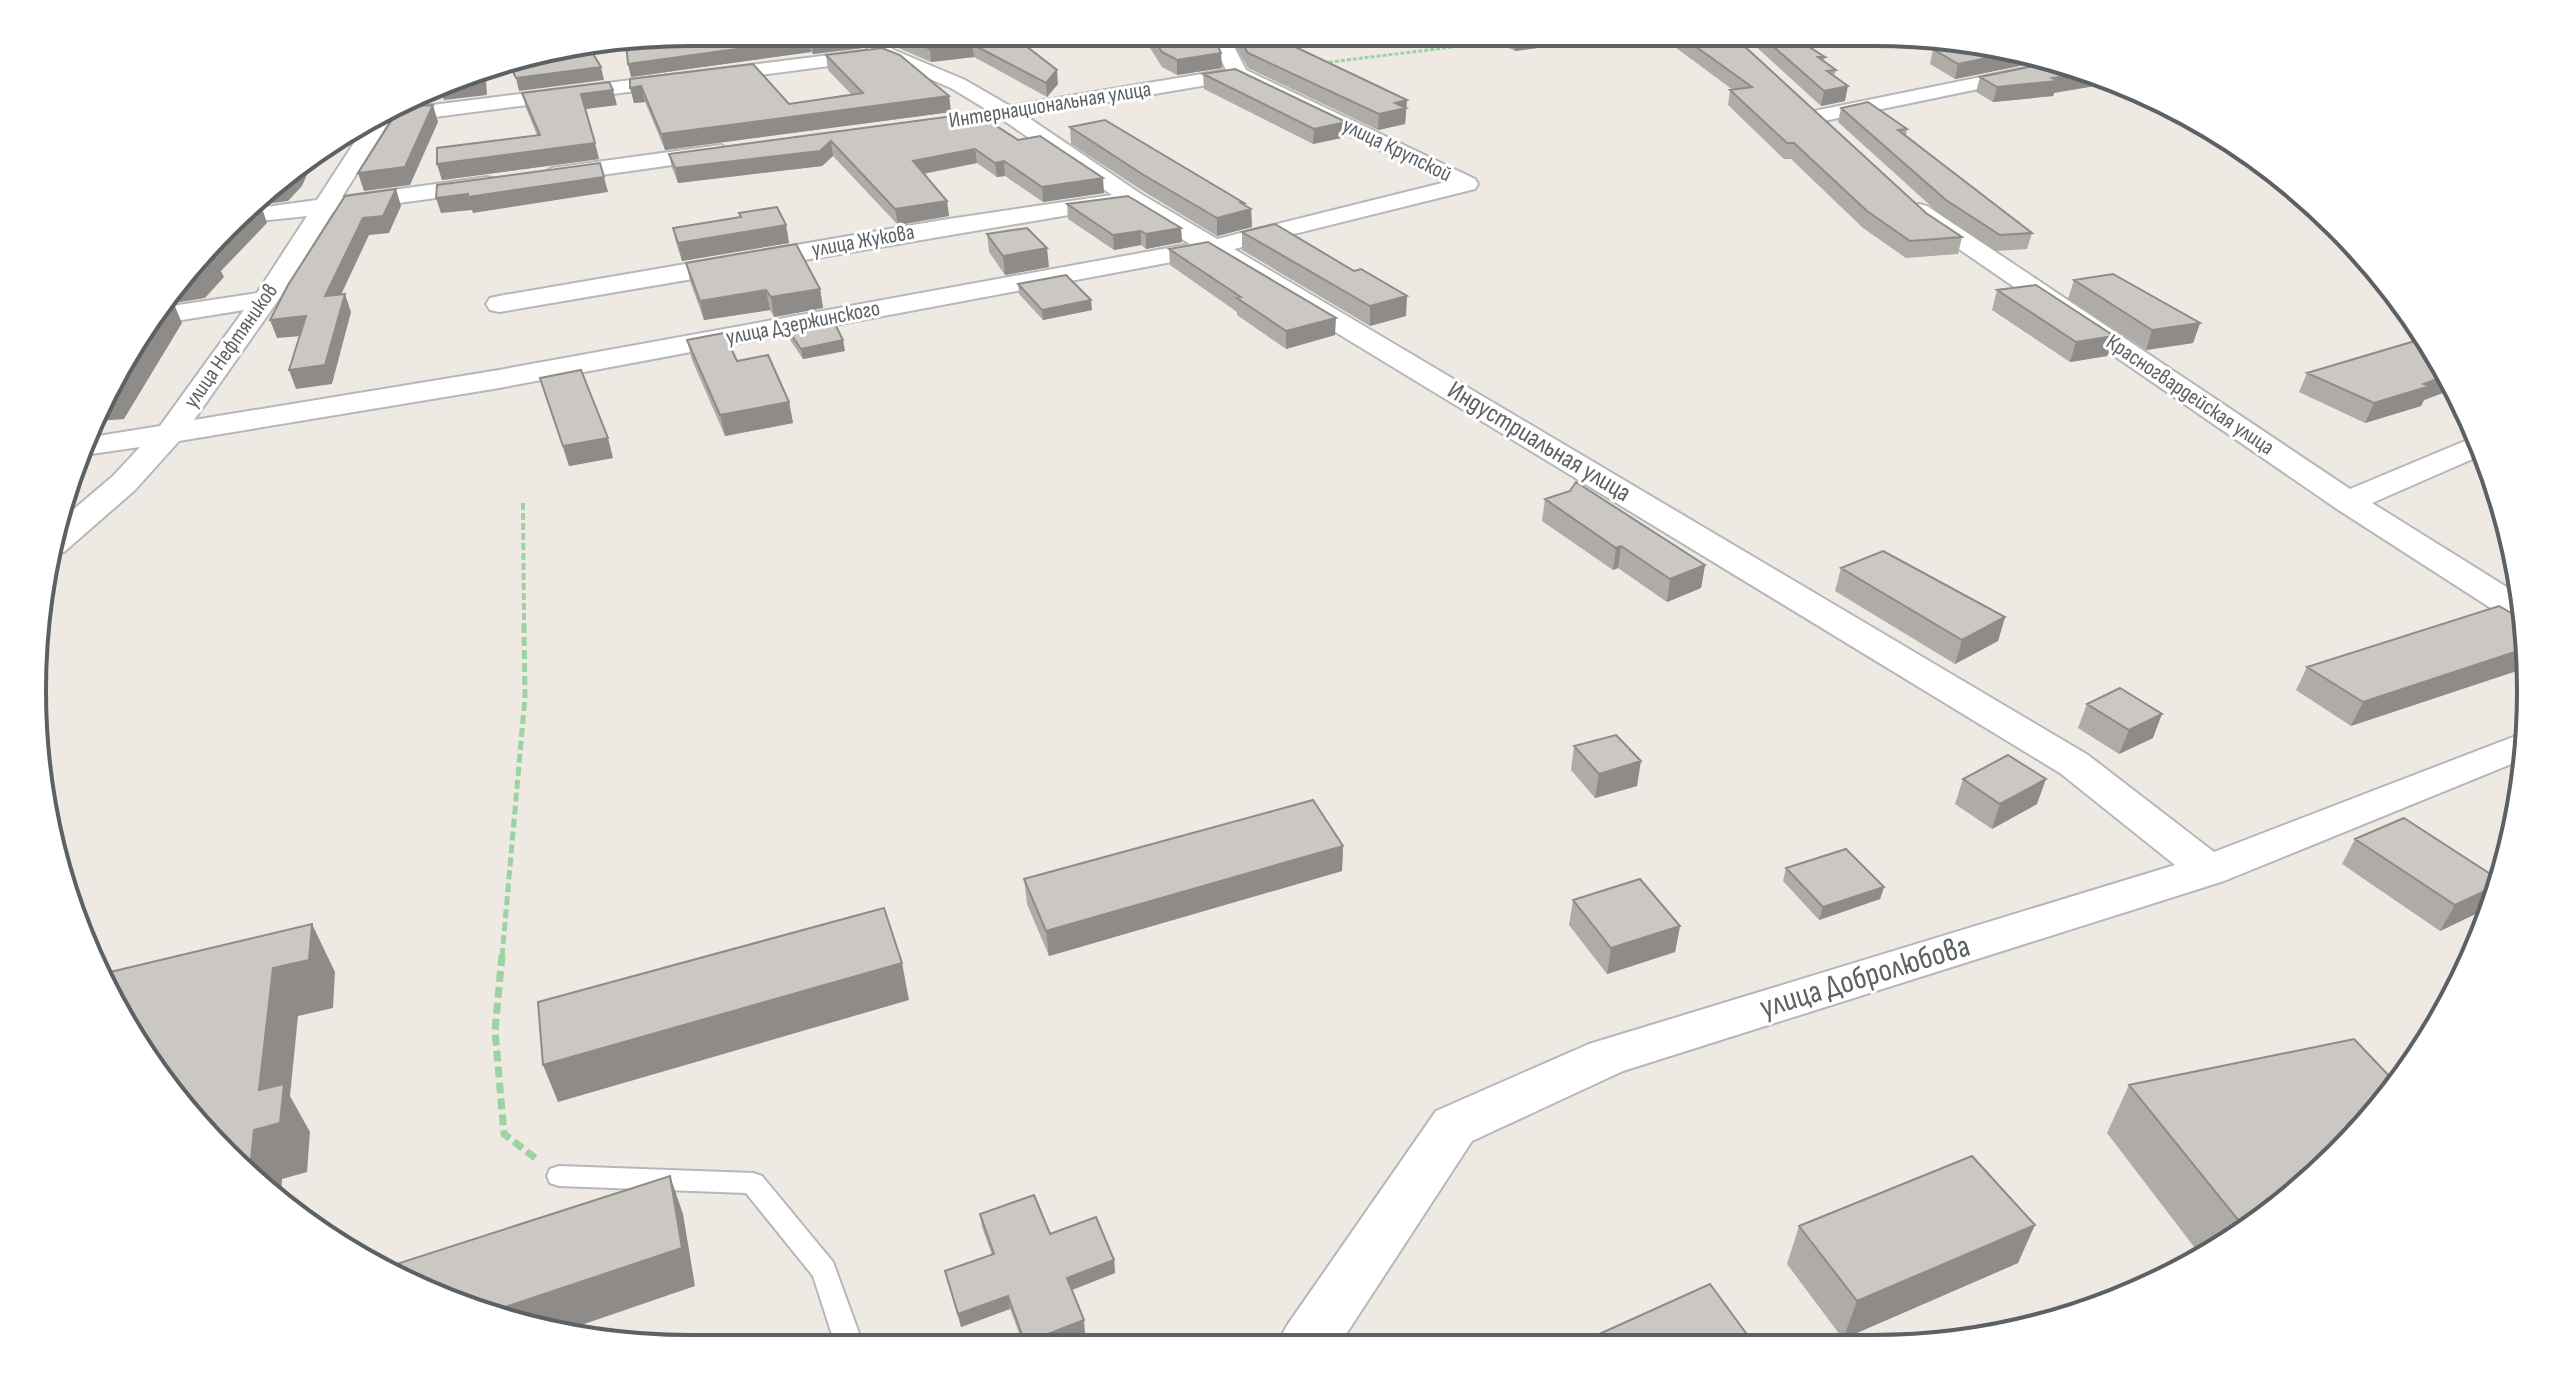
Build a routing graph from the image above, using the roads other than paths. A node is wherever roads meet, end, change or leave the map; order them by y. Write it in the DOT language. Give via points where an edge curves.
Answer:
graph roads {
  1 [pos="876,46"];
  2 [pos="1224,46"];
  3 [pos="887,54"];
  4 [pos="2045,70"];
  5 [pos="1238,74"];
  6 [pos="1792,96"];
  7 [pos="1007,113"];
  8 [pos="399,115"];
  9 [pos="976,117"];
  10 [pos="1814,117"];
  11 [pos="373,129"];
  12 [pos="1837,138"];
  13 [pos="743,149"];
  14 [pos="1467,184"];
  15 [pos="1896,191"];
  16 [pos="1133,199"];
  17 [pos="324,206"];
  18 [pos="256,215"];
  19 [pos="1213,247"];
  20 [pos="266,299"];
  21 [pos="499,304"];
  22 [pos="167,314"];
  23 [pos="170,433"];
  24 [pos="94,446"];
  25 [pos="2470,449"];
  26 [pos="2348,502"];
  27 [pos="66,533"];
  28 [pos="2511,605"];
  29 [pos="2514,749"];
  30 [pos="2209,870"];
  31 [pos="559,1176"];
  32 [pos="846,1335"];
  33 [pos="1313,1335"];
  1 -- 3 [label="street, Индустриальная улица"];
  2 -- 5 [label="street"];
  3 -- 7 [label="street, Индустриальная улица" via="958,84"];
  3 -- 8 [label="street"];
  4 -- 10 [label="street"];
  5 -- 7 [label="street, Интернациональная улица"];
  5 -- 14 [label="street, улица Крупской"];
  6 -- 10 [label="street"];
  7 -- 9 [label="street, Интернациональная улица"];
  7 -- 16 [label="street, Индустриальная улица"];
  10 -- 12 [label="street"];
  11 -- 17 [label="street, улица Нефтяников"];
  13 -- 17 [label="street"];
  14 -- 19 [label="street, улица Дзержинского"];
  15 -- 26 [label="street, Красногвардейская улица" via="1932,223"];
  16 -- 19 [label="street, Индустриальная улица"];
  16 -- 21 [label="street, улица Жукова"];
  17 -- 18 [label="street"];
  17 -- 20 [label="street, улица Нефтяников"];
  19 -- 23 [label="street, улица Дзержинского" via="499,379"];
  19 -- 30 [label="street, Индустриальная улица" via="2074,764"];
  20 -- 22 [label="street"];
  20 -- 23 [label="street, улица Нефтяников"];
  23 -- 24 [label="street, улица Дзержинского"];
  23 -- 27 [label="street, улица Нефтяников" via="124,483"];
  25 -- 26 [label="street"];
  26 -- 28 [label="street, Красногвардейская улица"];
  29 -- 30 [label="street, улица Добролюбова"];
  30 -- 33 [label="street, улица Добролюбова" via="1606,1057 1454,1126"];
  31 -- 32 [label="lane" via="753,1183 824,1270"];
}
